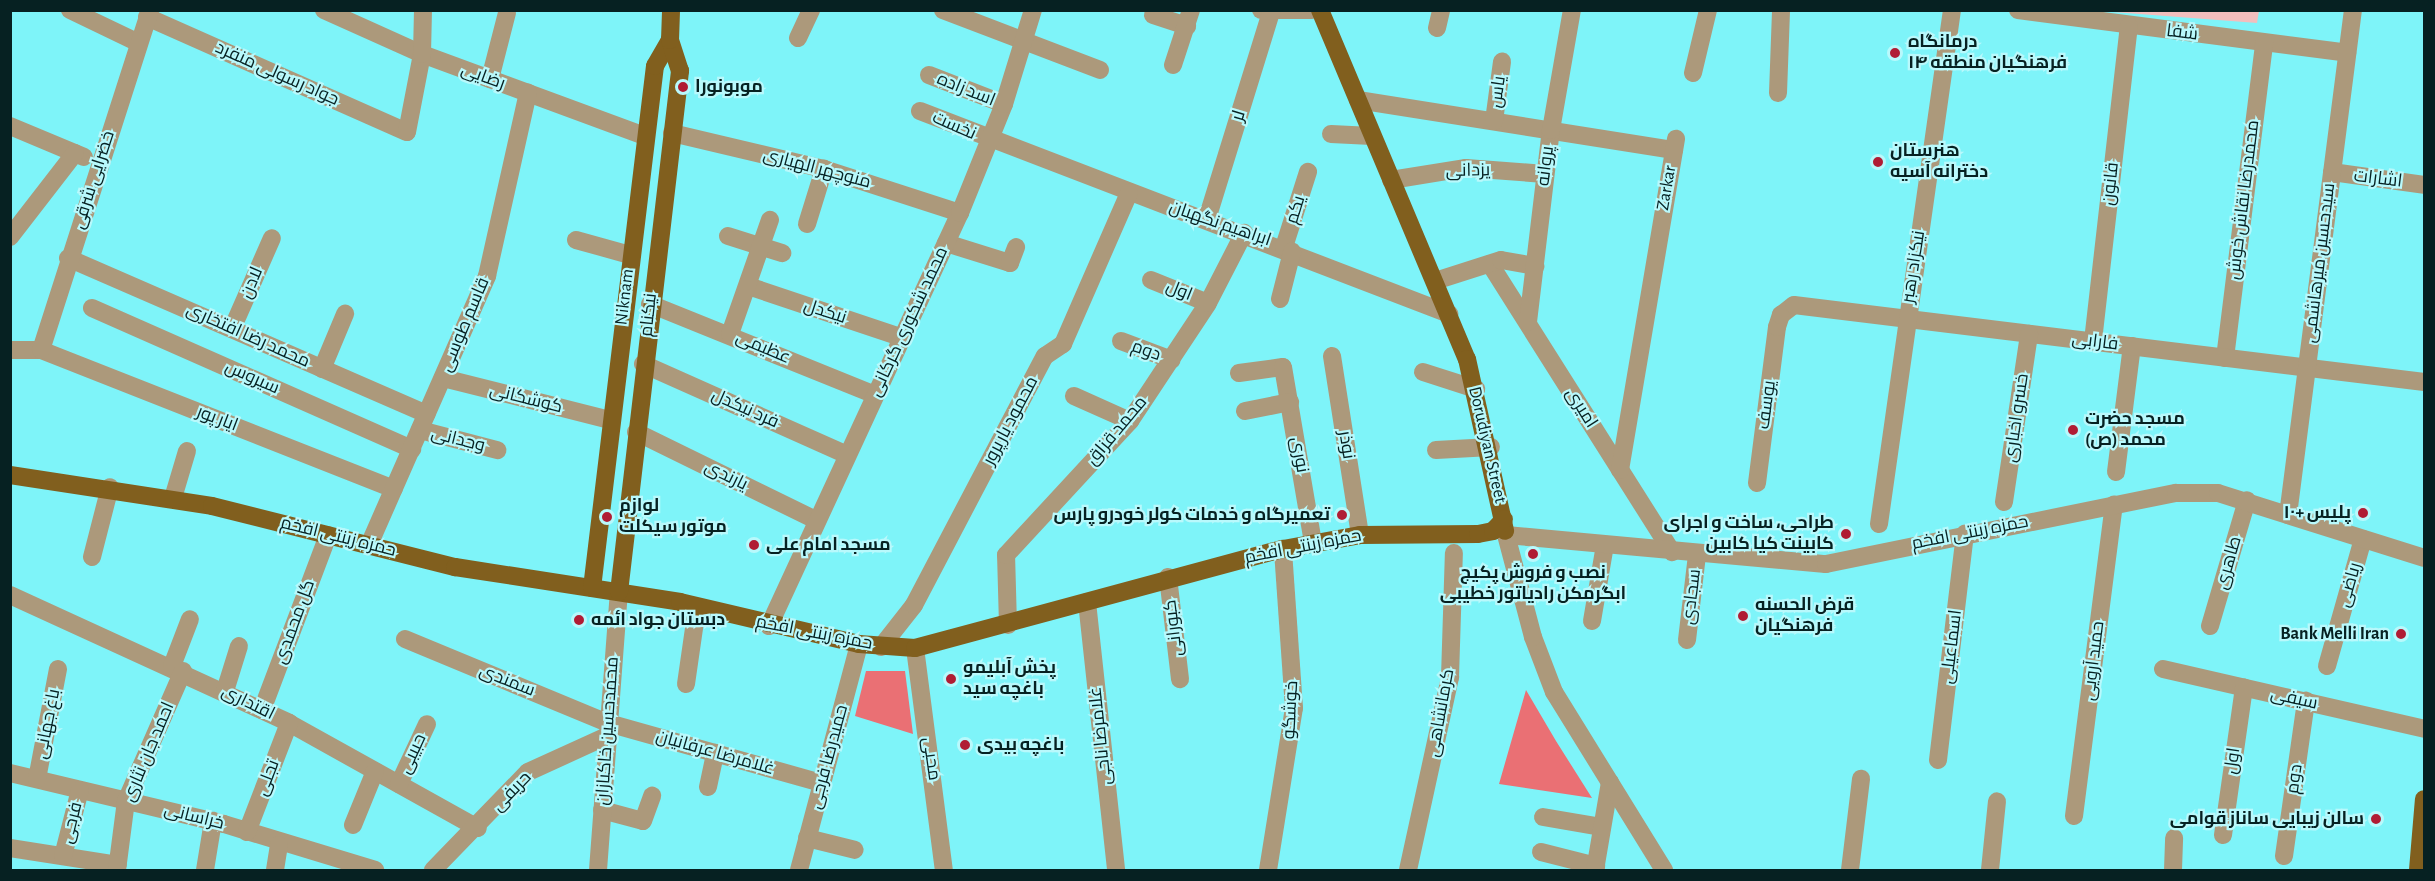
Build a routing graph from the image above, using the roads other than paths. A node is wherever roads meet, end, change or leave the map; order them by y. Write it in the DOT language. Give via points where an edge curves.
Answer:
graph roads {
  1 [pos="70,10"];
  2 [pos="324,10"];
  3 [pos="423,10"];
  4 [pos="671,10"];
  5 [pos="811,10"];
  6 [pos="943,10"];
  7 [pos="1033,10"];
  8 [pos="1312,10"];
  9 [pos="1320,10"];
  10 [pos="1572,10"];
  11 [pos="1708,10"];
  12 [pos="1781,10"];
  13 [pos="1952,10"];
  14 [pos="2018,10"];
  15 [pos="2353,10"];
  16 [pos="1266,11"];
  17 [pos="507,13"];
  18 [pos="149,14"];
  19 [pos="1153,15"];
  20 [pos="1189,18"];
  21 [pos="2129,26"];
  22 [pos="798,38"];
  23 [pos="670,40"];
  24 [pos="139,43"];
  25 [pos="2264,43"];
  26 [pos="1024,44"];
  27 [pos="2347,53"];
  28 [pos="422,54"];
  29 [pos="1502,62"];
  30 [pos="1173,65"];
  31 [pos="1100,70"];
  32 [pos="1693,73"];
  33 [pos="929,75"];
  34 [pos="490,80"];
  35 [pos="528,93"];
  36 [pos="1778,93"];
  37 [pos="1358,100"];
  38 [pos="1004,104"];
  39 [pos="920,111"];
  40 [pos="1494,122"];
  41 [pos="10,126"];
  42 [pos="1551,130"];
  43 [pos="672,133"];
  44 [pos="1331,134"];
  45 [pos="645,136"];
  46 [pos="1372,136"];
  47 [pos="988,141"];
  48 [pos="75,153"];
  49 [pos="100,162"];
  50 [pos="824,169"];
  51 [pos="1308,172"];
  52 [pos="2332,172"];
  53 [pos="1545,174"];
  54 [pos="1391,180"];
  55 [pos="2424,185"];
  56 [pos="1129,193"];
  57 [pos="960,213"];
  58 [pos="1207,219"];
  59 [pos="770,220"];
  60 [pos="807,224"];
  61 [pos="1244,233"];
  62 [pos="728,236"];
  63 [pos="10,237"];
  64 [pos="272,238"];
  65 [pos="576,240"];
  66 [pos="946,243"];
  67 [pos="761,246"];
  68 [pos="1016,246"];
  69 [pos="1288,250"];
  70 [pos="782,253"];
  71 [pos="630,255"];
  72 [pos="68,258"];
  73 [pos="1490,264"];
  74 [pos="1535,266"];
  75 [pos="1151,280"];
  76 [pos="1435,281"];
  77 [pos="748,286"];
  78 [pos="1280,299"];
  79 [pos="1208,303"];
  80 [pos="650,304"];
  81 [pos="92,308"];
  82 [pos="345,314"];
  83 [pos="1449,314"];
  84 [pos="1906,318"];
  85 [pos="1528,322"];
  86 [pos="1777,327"];
  87 [pos="232,328"];
  88 [pos="730,334"];
  89 [pos="2029,334"];
  90 [pos="903,338"];
  91 [pos="1121,341"];
  92 [pos="2093,341"];
  93 [pos="2132,346"];
  94 [pos="10,350"];
  95 [pos="40,350"];
  96 [pos="1332,356"];
  97 [pos="2224,358"];
  98 [pos="1172,360"];
  99 [pos="644,364"];
  100 [pos="2307,368"];
  101 [pos="322,369"];
  102 [pos="1423,372"];
  103 [pos="1239,373"];
  104 [pos="443,378"];
  105 [pos="2424,382"];
  106 [pos="1476,389"];
  107 [pos="875,395"];
  108 [pos="1074,396"];
  109 [pos="1290,402"];
  110 [pos="1245,411"];
  111 [pos="610,420"];
  112 [pos="1130,421"];
  113 [pos="424,422"];
  114 [pos="636,432"];
  115 [pos="1491,447"];
  116 [pos="412,449"];
  117 [pos="497,450"];
  118 [pos="1436,450"];
  119 [pos="187,451"];
  120 [pos="847,455"];
  121 [pos="1620,470"];
  122 [pos="2116,472"];
  123 [pos="10,475"];
  124 [pos="1756,483"];
  125 [pos="110,487"];
  126 [pos="394,489"];
  127 [pos="173,498"];
  128 [pos="2247,500"];
  129 [pos="2004,502"];
  130 [pos="2114,505"];
  131 [pos="2288,515"];
  132 [pos="816,520"];
  133 [pos="1879,524"];
  134 [pos="1505,527"];
  135 [pos="1965,534"];
  136 [pos="328,535"];
  137 [pos="1360,535"];
  138 [pos="2363,539"];
  139 [pos="1313,543"];
  140 [pos="369,545"];
  141 [pos="1605,545"];
  142 [pos="1283,549"];
  143 [pos="1672,552"];
  144 [pos="1454,554"];
  145 [pos="1697,555"];
  146 [pos="92,557"];
  147 [pos="2424,558"];
  148 [pos="1167,577"];
  149 [pos="592,588"];
  150 [pos="619,592"];
  151 [pos="10,594"];
  152 [pos="1087,602"];
  153 [pos="698,608"];
  154 [pos="190,619"];
  155 [pos="1592,621"];
  156 [pos="1008,625"];
  157 [pos="769,626"];
  158 [pos="2210,626"];
  159 [pos="405,639"];
  160 [pos="1687,640"];
  161 [pos="860,644"];
  162 [pos="239,646"];
  163 [pos="881,646"];
  164 [pos="915,648"];
  165 [pos="2327,666"];
  166 [pos="178,668"];
  167 [pos="58,669"];
  168 [pos="2163,669"];
  169 [pos="1180,680"];
  170 [pos="686,684"];
  171 [pos="2244,687"];
  172 [pos="225,691"];
  173 [pos="2306,701"];
  174 [pos="262,710"];
  175 [pos="289,723"];
  176 [pos="427,724"];
  177 [pos="2424,729"];
  178 [pos="608,730"];
  179 [pos="715,753"];
  180 [pos="1938,760"];
  181 [pos="375,771"];
  182 [pos="10,773"];
  183 [pos="37,779"];
  184 [pos="1861,779"];
  185 [pos="1610,782"];
  186 [pos="822,783"];
  187 [pos="399,784"];
  188 [pos="708,787"];
  189 [pos="80,790"];
  190 [pos="652,796"];
  191 [pos="2424,799"];
  192 [pos="126,801"];
  193 [pos="1997,801"];
  194 [pos="602,810"];
  195 [pos="2074,816"];
  196 [pos="1543,817"];
  197 [pos="213,821"];
  198 [pos="353,825"];
  199 [pos="1602,827"];
  200 [pos="478,828"];
  201 [pos="247,832"];
  202 [pos="2223,835"];
  203 [pos="807,838"];
  204 [pos="2174,838"];
  205 [pos="279,844"];
  206 [pos="10,848"];
  207 [pos="855,850"];
  208 [pos="1541,852"];
  209 [pos="63,856"];
  210 [pos="2284,856"];
  211 [pos="118,868"];
  212 [pos="1596,868"];
  213 [pos="205,870"];
  214 [pos="275,870"];
  215 [pos="375,870"];
  216 [pos="432,870"];
  217 [pos="598,870"];
  218 [pos="799,870"];
  219 [pos="944,870"];
  220 [pos="1116,870"];
  221 [pos="1268,870"];
  222 [pos="1408,870"];
  223 [pos="1664,870"];
  224 [pos="1850,870"];
  225 [pos="1990,870"];
  226 [pos="2173,870"];
  227 [pos="2418,870"];
  1 -- 24 [label="street"];
  2 -- 28 [label="street, رضایی"];
  3 -- 28 [label="street"];
  4 -- 23 [label="main road, Niknam"];
  5 -- 22 [label="street"];
  6 -- 26 [label="street"];
  7 -- 26 [label="street, محمد شکوری گرکانی"];
  8 -- 16 [label="street"];
  9 -- 37 [label="main road, Dorudiyan Street"];
  10 -- 42 [label="street, پروانه"];
  11 -- 32 [label="street"];
  12 -- 36 [label="street"];
  13 -- 84 [label="street, نیکزاد رهبر"];
  14 -- 21 [label="street, شفا"];
  15 -- 27 [label="street, سیدحسین میرهاشمی"];
  16 -- 58 [label="street, لر"];
  17 -- 34 [label="street"];
  18 -- 24 [label="street, خضرایی شرقی"];
  18 -- 28 [label="street, جواد رسولی منفرد" via="407,132"];
  19 -- 20 [label="street"];
  20 -- 30 [label="street"];
  21 -- 25 [label="street, شفا"];
  21 -- 92 [label="street, قانون"];
  23 -- 43 [label="main road, نیکنام" via="680,71"];
  23 -- 45 [label="main road, Niknam" via="655,66"];
  24 -- 49 [label="street, خضرایی شرقی"];
  25 -- 27 [label="street, شفا"];
  25 -- 97 [label="street, محمدرضا نقاش خوش"];
  26 -- 31 [label="street"];
  26 -- 38 [label="street, محمد شکوری گرکانی"];
  27 -- 52 [label="street, سیدحسین میرهاشمی"];
  28 -- 34 [label="street, رضایی"];
  29 -- 40 [label="street, یاس"];
  33 -- 38 [label="street, اسد زاده"];
  34 -- 35 [label="street, رضایی"];
  35 -- 45 [label="street, رضایی"];
  35 -- 104 [label="street, قاسم طوسی" via="487,276"];
  37 -- 40 [label="street, Zarkar"];
  37 -- 46 [label="main road, Dorudiyan Street"];
  38 -- 47 [label="street, محمد شکوری گرکانی"];
  39 -- 47 [label="street, نخست"];
  40 -- 42 [label="street, Zarkar"];
  41 -- 48 [label="street"];
  42 -- 53 [label="street, پروانه"];
  42 -- 121 [label="street, Zarkar" via="1675,144"];
  43 -- 50 [label="street, منوچهر الهیاری"];
  43 -- 80 [label="main road, نیکنام"];
  44 -- 46 [label="street"];
  45 -- 71 [label="main road, Niknam"];
  46 -- 54 [label="main road, Dorudiyan Street"];
  47 -- 56 [label="street, ابراهیم نگهبان"];
  47 -- 57 [label="street, محمد شکوری گرکانی"];
  48 -- 49 [label="street"];
  48 -- 63 [label="street"];
  49 -- 72 [label="street, خضرایی شرقی"];
  50 -- 57 [label="street, منوچهر الهیاری"];
  50 -- 60 [label="street"];
  51 -- 69 [label="street, یکم"];
  52 -- 55 [label="street, اشارات"];
  52 -- 100 [label="street, سیدحسین میرهاشمی"];
  53 -- 54 [label="street, یزدانی" via="1466,168"];
  53 -- 74 [label="street, پروانه"];
  54 -- 76 [label="main road, Dorudiyan Street"];
  56 -- 58 [label="street, ابراهیم نگهبان"];
  56 -- 163 [label="street, محمود یارپرور" via="1063,344 1045,356 914,605"];
  57 -- 66 [label="street, محمد شکوری گرکانی"];
  58 -- 61 [label="street, ابراهیم نگهبان"];
  59 -- 67 [label="street"];
  61 -- 69 [label="street, ابراهیم نگهبان"];
  61 -- 79 [label="street, محمد قزاق"];
  62 -- 67 [label="street"];
  64 -- 87 [label="street, لادن"];
  65 -- 71 [label="street"];
  66 -- 68 [label="street" via="1010,263"];
  66 -- 90 [label="street, محمد شکوری گرکانی"];
  67 -- 70 [label="street"];
  67 -- 77 [label="street"];
  69 -- 78 [label="street, یکم"];
  69 -- 83 [label="street, ابراهیم نگهبان"];
  71 -- 111 [label="main road, Niknam"];
  72 -- 87 [label="street, محمد رضا افتخاری"];
  72 -- 95 [label="street, خضرایی شرقی"];
  73 -- 74 [label="street" via="1510,260"];
  73 -- 76 [label="street"];
  73 -- 85 [label="street, امیری"];
  74 -- 85 [label="street, پروانه"];
  75 -- 79 [label="street, اول"];
  76 -- 83 [label="main road, Dorudiyan Street"];
  77 -- 88 [label="street"];
  77 -- 90 [label="street, نیکدل"];
  79 -- 98 [label="street, محمد قزاق"];
  80 -- 88 [label="street, عظیمی"];
  80 -- 99 [label="main road, نیکنام"];
  81 -- 116 [label="street, سیروس"];
  82 -- 101 [label="street"];
  83 -- 106 [label="main road, Dorudiyan Street"];
  84 -- 86 [label="street, فارابی" via="1794,305 1781,315"];
  84 -- 89 [label="street, فارابی"];
  84 -- 133 [label="street, نیکزاد رهبر"];
  85 -- 121 [label="street, امیری"];
  86 -- 124 [label="street, یوسف"];
  87 -- 101 [label="street, محمد رضا افتخاری"];
  88 -- 107 [label="street, عظیمی"];
  89 -- 92 [label="street, فارابی"];
  89 -- 129 [label="street, خسرو اخباری"];
  90 -- 107 [label="street, محمد شکوری گرکانی"];
  91 -- 98 [label="street, دوم"];
  92 -- 93 [label="street, فارابی"];
  93 -- 97 [label="street, فارابی"];
  93 -- 122 [label="street"];
  94 -- 95 [label="street"];
  95 -- 126 [label="street, ایار پور"];
  96 -- 137 [label="street, نوذر"];
  97 -- 100 [label="street, فارابی"];
  98 -- 112 [label="street, محمد قزاق"];
  99 -- 114 [label="main road, نیکنام"];
  99 -- 120 [label="street, فرد نیکدل"];
  100 -- 105 [label="street, فارابی"];
  100 -- 131 [label="street, سیدحسین میرهاشمی"];
  101 -- 113 [label="street, محمد رضا افتخاری"];
  102 -- 106 [label="street"];
  103 -- 109 [label="street, نوری" via="1282,367"];
  104 -- 111 [label="street, کوشکانی"];
  104 -- 113 [label="street, قاسم طوسی"];
  106 -- 115 [label="main road, Dorudiyan Street"];
  107 -- 120 [label="street, محمد شکوری گرکانی"];
  108 -- 112 [label="street"];
  109 -- 110 [label="street"];
  109 -- 139 [label="street, نوری"];
  111 -- 149 [label="main road, Niknam"];
  112 -- 156 [label="street, محمد قزاق" via="1006,555"];
  113 -- 116 [label="street, قاسم طوسی"];
  113 -- 117 [label="street, وجدانی"];
  114 -- 132 [label="street, یارندی"];
  114 -- 150 [label="main road, نیکنام"];
  115 -- 118 [label="street"];
  115 -- 134 [label="main road, Dorudiyan Street"];
  116 -- 126 [label="street, قاسم طوسی"];
  119 -- 127 [label="street"];
  120 -- 132 [label="street, محمد شکوری گرکانی"];
  121 -- 143 [label="street, امیری"];
  123 -- 125 [label="main road, حمزه زینتی افخم"];
  125 -- 127 [label="main road, حمزه زینتی افخم"];
  125 -- 146 [label="street"];
  126 -- 140 [label="street, قاسم طوسی"];
  127 -- 136 [label="main road, حمزه زینتی افخم"];
  128 -- 130 [label="street, حمزه زینتی افخم" via="2176,493"];
  128 -- 131 [label="street, حمزه زینتی افخم"];
  128 -- 158 [label="street, طاهری"];
  130 -- 135 [label="street, حمزه زینتی افخم"];
  130 -- 195 [label="street, حمید آرویی"];
  131 -- 138 [label="street, حمزه زینتی افخم"];
  132 -- 157 [label="street, محمد شکوری گرکانی"];
  134 -- 137 [label="main road, حمزه زینتی افخم" via="1478,534"];
  134 -- 141 [label="street, حمزه زینتی افخم"];
  134 -- 185 [label="street, Dorudiyan Street" via="1533,637 1554,692"];
  135 -- 145 [label="street, حمزه زینتی افخم" via="1826,564"];
  135 -- 180 [label="street, اسماعیلی"];
  136 -- 140 [label="main road, حمزه زینتی افخم"];
  136 -- 174 [label="street, گل محمدی"];
  137 -- 139 [label="main road, حمزه زینتی افخم"];
  138 -- 147 [label="street, حمزه زینتی افخم"];
  138 -- 165 [label="street, ریاضی"];
  139 -- 142 [label="main road, حمزه زینتی افخم"];
  140 -- 149 [label="main road, حمزه زینتی افخم" via="455,567"];
  141 -- 143 [label="street, حمزه زینتی افخم"];
  141 -- 155 [label="street"];
  142 -- 148 [label="main road, حمزه زینتی افخم"];
  142 -- 221 [label="street, خوشگو" via="1294,708"];
  143 -- 145 [label="street, حمزه زینتی افخم"];
  144 -- 222 [label="street, کرمانشاهی" via="1450,677"];
  145 -- 160 [label="street, سجادی"];
  148 -- 152 [label="main road, حمزه زینتی افخم"];
  148 -- 169 [label="street, کبورانی"];
  149 -- 150 [label="main road, حمزه زینتی افخم"];
  150 -- 153 [label="main road, حمزه زینتی افخم"];
  150 -- 178 [label="street, محمدحسین خاکبازان"];
  151 -- 166 [label="street, اقتداری"];
  152 -- 156 [label="main road, حمزه زینتی افخم"];
  152 -- 220 [label="street, غلامرضا ناجی"];
  153 -- 157 [label="main road, حمزه زینتی افخم"];
  153 -- 170 [label="street"];
  154 -- 166 [label="street, احمد جان نثاری"];
  156 -- 164 [label="main road, حمزه زینتی افخم"];
  157 -- 161 [label="main road, حمزه زینتی افخم"];
  159 -- 178 [label="street, سمندی"];
  161 -- 163 [label="main road, حمزه زینتی افخم"];
  161 -- 186 [label="street, حمیدرضا فرجی"];
  162 -- 172 [label="street"];
  163 -- 164 [label="main road, حمزه زینتی افخم"];
  164 -- 219 [label="street, محبی"];
  166 -- 172 [label="street, اقتداری"];
  166 -- 192 [label="street, احمد جان نثاری"];
  167 -- 183 [label="street, باغ جهانی"];
  168 -- 171 [label="street, سیفی"];
  171 -- 173 [label="street, سیفی"];
  171 -- 202 [label="street, اول"];
  172 -- 174 [label="street, اقتداری"];
  173 -- 177 [label="street, سیفی"];
  173 -- 210 [label="street, دوم"];
  174 -- 175 [label="street, اقتداری"];
  175 -- 181 [label="street, اقتداری"];
  175 -- 201 [label="street, تجلی"];
  176 -- 187 [label="street, حبیبی"];
  178 -- 179 [label="street, غلامرضا عرفانیان"];
  178 -- 194 [label="street, محمدحسین خاکبازان"];
  178 -- 200 [label="street, حریفی" via="528,772"];
  179 -- 186 [label="street, غلامرضا عرفانیان"];
  179 -- 188 [label="street"];
  181 -- 187 [label="street, اقتداری"];
  181 -- 198 [label="street"];
  182 -- 183 [label="street, خراسانی"];
  183 -- 189 [label="street, خراسانی"];
  184 -- 224 [label="street"];
  185 -- 199 [label="street"];
  185 -- 223 [label="street, Dorudiyan Street"];
  186 -- 203 [label="street, حمیدرضا فرجی"];
  187 -- 200 [label="street, اقتداری"];
  189 -- 192 [label="street, خراسانی"];
  189 -- 209 [label="street, فرجی"];
  190 -- 194 [label="street" via="643,821"];
  191 -- 227 [label="main road"];
  192 -- 197 [label="street, خراسانی"];
  192 -- 211 [label="street, احمد جان نثاری"];
  193 -- 225 [label="street"];
  194 -- 217 [label="street, محمدحسین خاکبازان"];
  196 -- 199 [label="street"];
  197 -- 201 [label="street, خراسانی"];
  197 -- 213 [label="street"];
  199 -- 212 [label="street"];
  200 -- 216 [label="street, حریفی"];
  201 -- 205 [label="street, خراسانی"];
  203 -- 207 [label="street"];
  203 -- 218 [label="street, حمیدرضا فرجی"];
  204 -- 226 [label="street"];
  205 -- 214 [label="street"];
  205 -- 215 [label="street, خراسانی"];
  206 -- 209 [label="street"];
  208 -- 212 [label="street"];
  209 -- 211 [label="street"];
}
